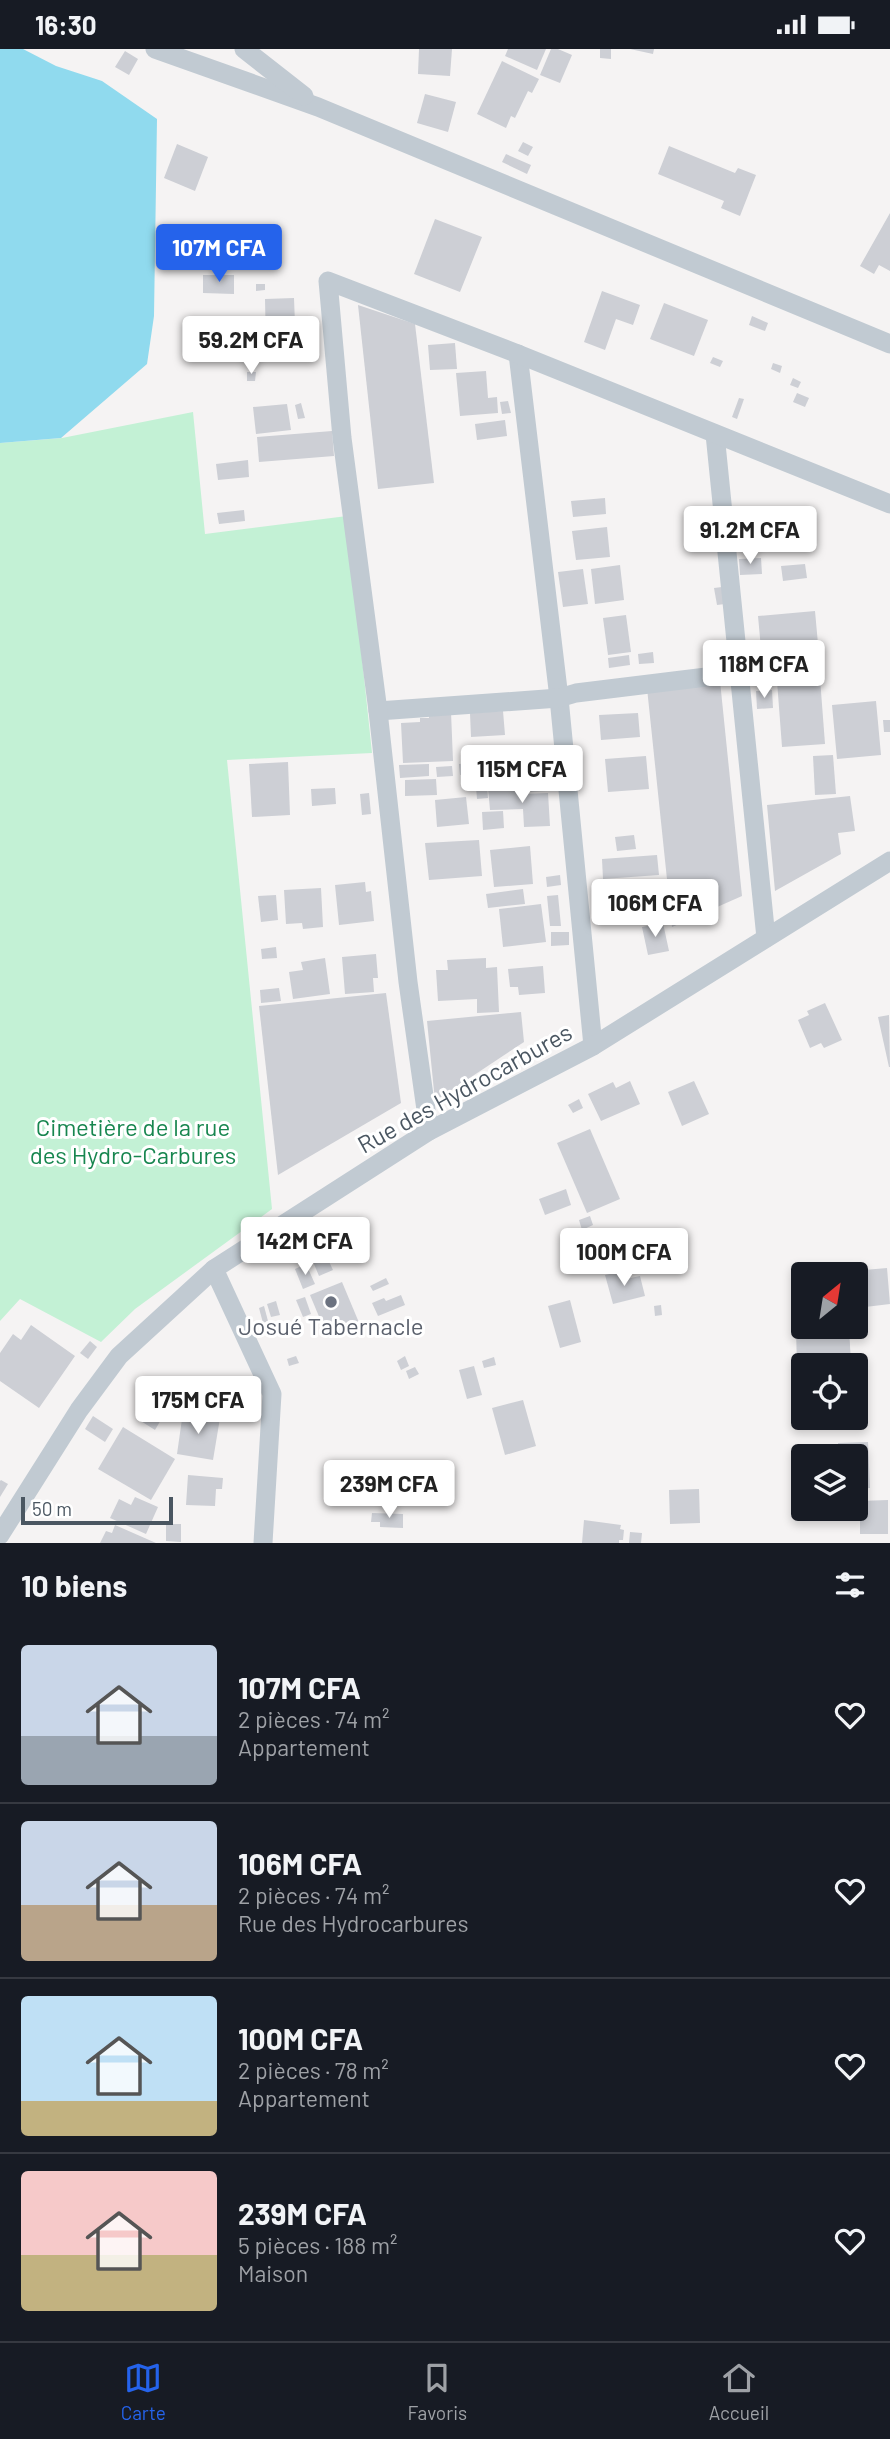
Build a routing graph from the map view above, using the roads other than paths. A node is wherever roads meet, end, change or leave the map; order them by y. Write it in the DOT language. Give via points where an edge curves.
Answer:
graph roads {
  1 [pos="155,49"];
  2 [pos="244,49"];
  3 [pos="318,107"];
  4 [pos="890,344"];
  5 [pos="518,354"];
  6 [pos="715,434"];
  7 [pos="890,504"];
  8 [pos="739,673"];
  9 [pos="559,698"];
  10 [pos="378,711"];
  11 [pos="890,861"];
  12 [pos="766,938"];
  13 [pos="593,1046"];
  14 [pos="429,1131"];
  15 [pos="214,1269"];
  16 [pos="0,1535"];
  17 [pos="263,1543"];
  1 -- 3 [label="street"];
  2 -- 3 [label="street"];
  3 -- 4 [label="street"];
  5 -- 6 [label="street"];
  5 -- 9 [label="street"];
  5 -- 10 [label="street" via="327,281 342,438"];
  6 -- 7 [label="street"];
  6 -- 8 [label="street"];
  8 -- 9 [label="street"];
  8 -- 12 [label="street"];
  9 -- 10 [label="street"];
  9 -- 13 [label="street"];
  10 -- 14 [label="street"];
  11 -- 12 [label="street, Rue des Hydrocarbures"];
  12 -- 13 [label="street, Rue des Hydrocarbures"];
  13 -- 14 [label="street, Rue des Hydrocarbures"];
  14 -- 15 [label="street, Rue des Hydrocarbures"];
  15 -- 16 [label="street, Rue des Hydrocarbures" via="119,1356"];
  15 -- 17 [label="street" via="272,1394"];
}
